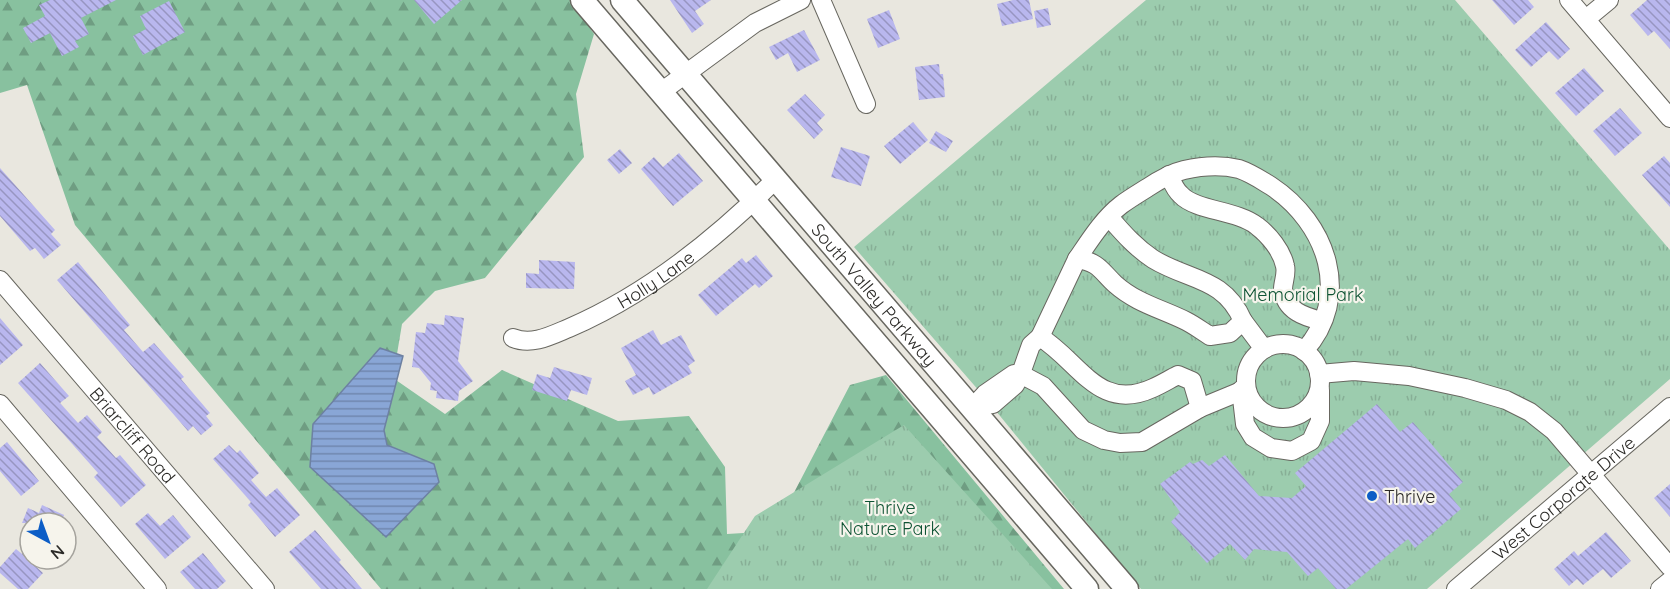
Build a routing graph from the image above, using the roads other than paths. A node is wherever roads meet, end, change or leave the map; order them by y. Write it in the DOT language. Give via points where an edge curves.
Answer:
graph roads {
  1 [pos="582,0"];
  2 [pos="622,0"];
  3 [pos="801,0"];
  4 [pos="822,0"];
  5 [pos="1569,0"];
  6 [pos="1609,0"];
  7 [pos="1586,19"];
  8 [pos="684,73"];
  9 [pos="661,92"];
  10 [pos="866,104"];
  11 [pos="1670,118"];
  12 [pos="1169,175"];
  13 [pos="776,179"];
  14 [pos="754,201"];
  15 [pos="1109,217"];
  16 [pos="1077,259"];
  17 [pos="0,280"];
  18 [pos="1243,321"];
  19 [pos="1323,321"];
  20 [pos="1040,337"];
  21 [pos="513,338"];
  22 [pos="1264,349"];
  23 [pos="1304,351"];
  24 [pos="1020,376"];
  25 [pos="1320,381"];
  26 [pos="1244,390"];
  27 [pos="0,404"];
  28 [pos="1670,407"];
  29 [pos="972,408"];
  30 [pos="1200,408"];
  31 [pos="950,429"];
  32 [pos="1592,473"];
  33 [pos="1670,567"];
  34 [pos="1670,581"];
  35 [pos="157,589"];
  36 [pos="265,589"];
  37 [pos="1087,589"];
  38 [pos="1127,589"];
  39 [pos="1456,589"];
  40 [pos="1660,589"];
  1 -- 9 [label="main road, South Valley Parkway"];
  2 -- 8 [label="main road, South Valley Parkway"];
  3 -- 8 [label="street" via="754,23"];
  4 -- 10 [label="street"];
  5 -- 7 [label="street"];
  6 -- 7 [label="street"];
  7 -- 11 [label="street"];
  8 -- 9 [label="street"];
  8 -- 13 [label="main road, South Valley Parkway"];
  9 -- 14 [label="main road, South Valley Parkway"];
  12 -- 15 [label="street"];
  12 -- 19 [label="street" via="1177,191 1189,201 1256,225 1275,243 1286,267 1283,290 1287,302 1304,317"];
  12 -- 19 [label="street" via="1227,166 1256,177 1289,198 1319,237 1327,258 1330,282"];
  13 -- 14 [label="street, Holly Lane"];
  13 -- 29 [label="main road, South Valley Parkway"];
  14 -- 21 [label="street, Holly Lane" via="679,264 601,314 549,336 524,342"];
  14 -- 31 [label="main road, South Valley Parkway"];
  15 -- 16 [label="street"];
  15 -- 18 [label="street" via="1155,260 1212,284 1237,309"];
  16 -- 18 [label="street" via="1101,268 1132,298 1187,321 1209,336 1230,333"];
  16 -- 20 [label="street"];
  17 -- 36 [label="street, Briarcliff Road"];
  18 -- 22 [label="street"];
  19 -- 23 [label="street"];
  20 -- 24 [label="street" via="1031,345"];
  20 -- 30 [label="street" via="1102,391 1119,396 1139,393 1178,375 1192,381"];
  22 -- 23 [label="street" via="1287,344"];
  22 -- 26 [label="street" via="1248,366"];
  23 -- 25 [label="street" via="1315,363"];
  24 -- 29 [label="street" via="1007,378"];
  24 -- 30 [label="street" via="1043,387 1083,430 1120,443 1142,442"];
  25 -- 26 [label="street" via="1315,401 1296,416 1284,418 1260,411"];
  25 -- 26 [label="street" via="1320,421 1311,441 1292,451 1271,448 1253,437 1245,424"];
  25 -- 32 [label="street" via="1354,371 1409,376 1506,400 1554,431"];
  26 -- 30 [label="street"];
  27 -- 35 [label="street"];
  28 -- 32 [label="street, West Corporate Drive"];
  29 -- 31 [label="main road"];
  29 -- 38 [label="main road, South Valley Parkway"];
  31 -- 37 [label="main road, South Valley Parkway"];
  32 -- 33 [label="street"];
  32 -- 39 [label="street, West Corporate Drive"];
  34 -- 40 [label="street"];
}
